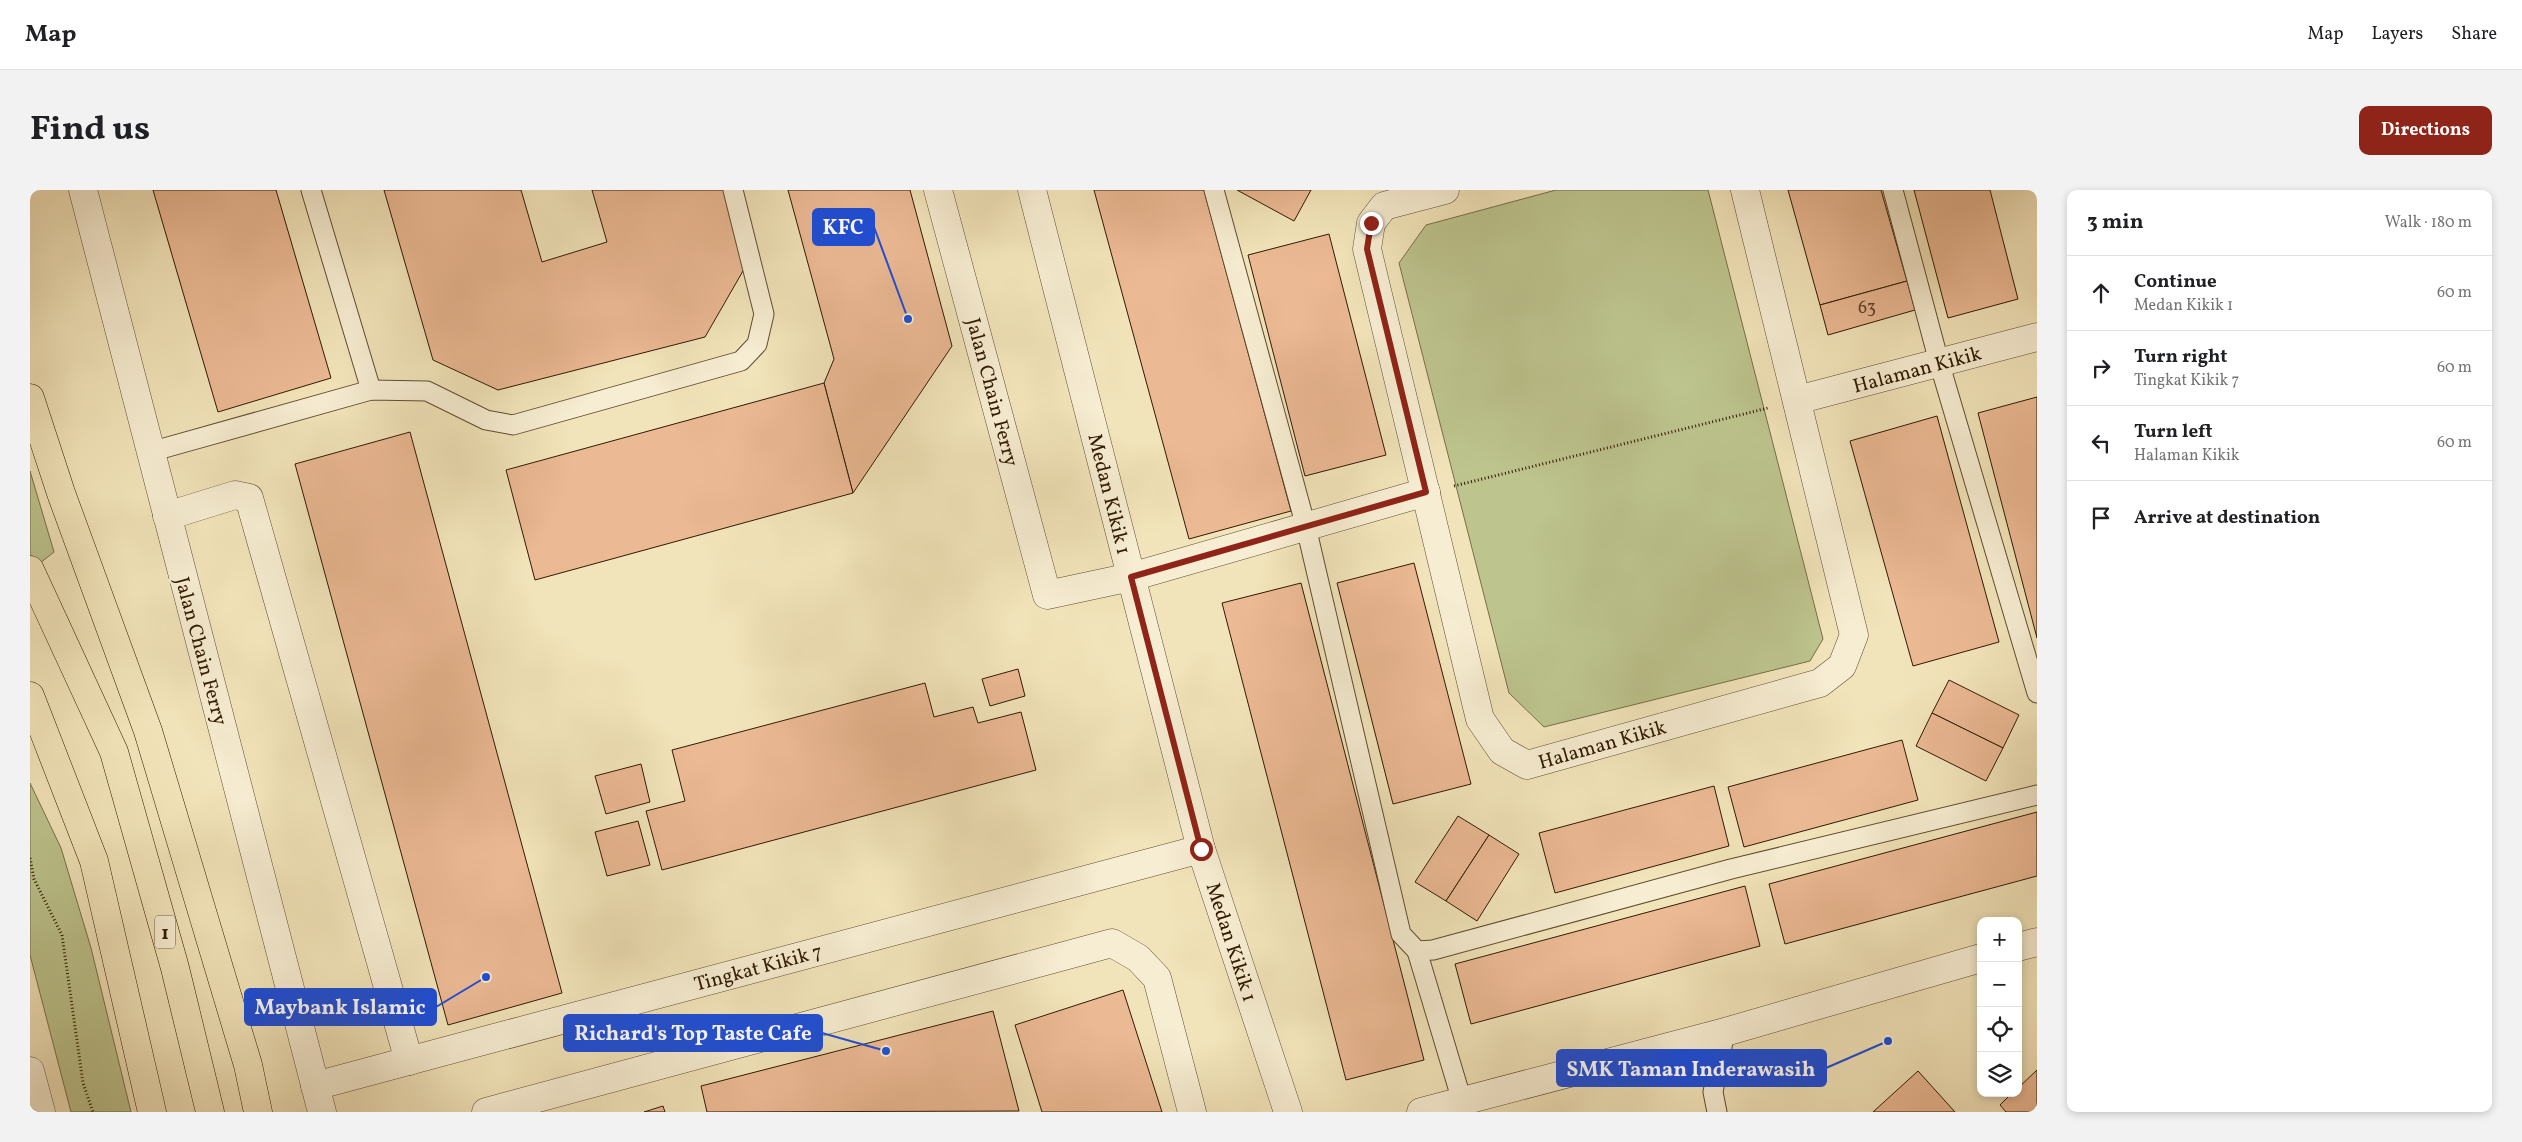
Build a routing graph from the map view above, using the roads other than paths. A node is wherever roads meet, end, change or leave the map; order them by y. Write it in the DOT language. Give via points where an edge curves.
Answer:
graph roads {
  1 [pos="82,190"];
  2 [pos="311,190"];
  3 [pos="733,190"];
  4 [pos="938,190"];
  5 [pos="1032,190"];
  6 [pos="1214,190"];
  7 [pos="1445,190"];
  8 [pos="1745,190"];
  9 [pos="1893,190"];
  10 [pos="2037,337"];
  11 [pos="1939,362"];
  12 [pos="371,390"];
  13 [pos="30,398"];
  14 [pos="1797,400"];
  15 [pos="150,452"];
  16 [pos="1426,492"];
  17 [pos="167,516"];
  18 [pos="1306,527"];
  19 [pos="30,570"];
  20 [pos="1131,577"];
  21 [pos="2037,694"];
  22 [pos="30,696"];
  23 [pos="2037,796"];
  24 [pos="1201,849"];
  25 [pos="2037,942"];
  26 [pos="2022,946"];
  27 [pos="1417,951"];
  28 [pos="1977,959"];
  29 [pos="1725,1032"];
  30 [pos="409,1061"];
  31 [pos="30,1071"];
  32 [pos="315,1086"];
  33 [pos="1462,1101"];
  34 [pos="41,1112"];
  35 [pos="152,1112"];
  36 [pos="210,1112"];
  37 [pos="258,1112"];
  38 [pos="322,1112"];
  39 [pos="486,1112"];
  40 [pos="1192,1112"];
  41 [pos="1288,1112"];
  42 [pos="1421,1112"];
  43 [pos="1717,1112"];
  1 -- 15 [label="street, Jalan Chain Ferry"];
  2 -- 12 [label="lane"];
  3 -- 12 [label="lane" via="764,314 757,344 741,361 513,426 486,420 427,390"];
  4 -- 20 [label="street, Jalan Chain Ferry" via="1047,594"];
  5 -- 20 [label="street, Medan Kikik 1"];
  6 -- 18 [label="lane"];
  7 -- 16 [label="street, Halaman Kikik" via="1384,206 1371,223 1367,249"];
  8 -- 14 [label="street, Halaman Kikik"];
  9 -- 11 [label="lane"];
  10 -- 11 [label="street, Halaman Kikik"];
  11 -- 14 [label="street, Halaman Kikik"];
  11 -- 21 [label="lane"];
  12 -- 15 [label="lane"];
  13 -- 37 [label="highway" via="148,732 245,1056"];
  14 -- 16 [label="street, Halaman Kikik" via="1854,635 1842,666 1820,683 1527,765 1502,751 1480,719"];
  15 -- 17 [label="street, Jalan Chain Ferry"];
  16 -- 18 [label="street"];
  17 -- 30 [label="street" via="235,495 249,498"];
  17 -- 32 [label="street, Jalan Chain Ferry"];
  18 -- 20 [label="street"];
  18 -- 27 [label="lane" via="1401,934"];
  19 -- 36 [label="highway, 1" via="114,752 175,968"];
  20 -- 24 [label="street, Medan Kikik 1"];
  22 -- 35 [label="highway" via="94,861"];
  23 -- 27 [label="lane" via="1732,869 1433,950"];
  24 -- 30 [label="street, Tingkat Kikik 7"];
  24 -- 41 [label="street, Medan Kikik 1"];
  25 -- 26 [label="street"];
  27 -- 33 [label="lane"];
  28 -- 29 [label="street"];
  29 -- 33 [label="street"];
  29 -- 43 [label="lane" via="1713,1092"];
  30 -- 32 [label="street, Tingkat Kikik 7"];
  31 -- 34 [label="street"];
  32 -- 38 [label="street, Jalan Chain Ferry"];
  33 -- 42 [label="street"];
  39 -- 40 [label="street" via="1112,943 1138,958 1157,978"];
}
